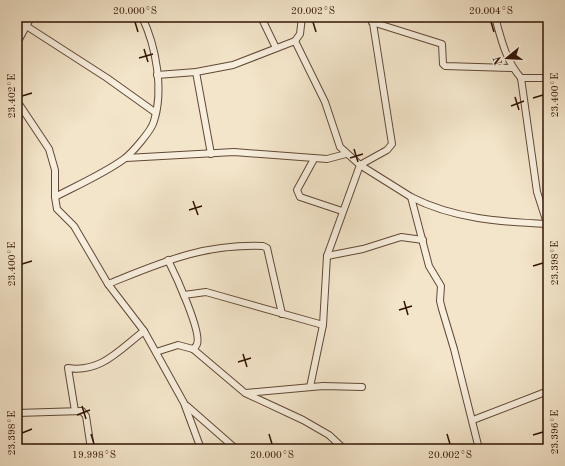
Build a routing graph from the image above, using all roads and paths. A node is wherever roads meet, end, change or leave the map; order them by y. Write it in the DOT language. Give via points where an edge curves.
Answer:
graph roads {
  1 [pos="31,17"];
  2 [pos="142,17"];
  3 [pos="261,17"];
  4 [pos="302,17"];
  5 [pos="495,17"];
  6 [pos="17,20"];
  7 [pos="372,20"];
  8 [pos="27,25"];
  9 [pos="295,41"];
  10 [pos="17,43"];
  11 [pos="276,48"];
  12 [pos="512,68"];
  13 [pos="196,72"];
  14 [pos="157,75"];
  15 [pos="521,78"];
  16 [pos="548,78"];
  17 [pos="17,101"];
  18 [pos="156,113"];
  19 [pos="211,154"];
  20 [pos="346,154"];
  21 [pos="126,158"];
  22 [pos="314,159"];
  23 [pos="360,165"];
  24 [pos="55,197"];
  25 [pos="412,197"];
  26 [pos="342,211"];
  27 [pos="548,225"];
  28 [pos="424,240"];
  29 [pos="327,256"];
  30 [pos="168,260"];
  31 [pos="108,284"];
  32 [pos="184,295"];
  33 [pos="282,314"];
  34 [pos="323,325"];
  35 [pos="144,331"];
  36 [pos="194,349"];
  37 [pos="156,352"];
  38 [pos="310,387"];
  39 [pos="362,387"];
  40 [pos="548,391"];
  41 [pos="245,393"];
  42 [pos="184,403"];
  43 [pos="75,411"];
  44 [pos="17,413"];
  45 [pos="473,420"];
  46 [pos="17,432"];
  47 [pos="18,447"];
  48 [pos="91,449"];
  49 [pos="201,449"];
  50 [pos="236,449"];
  51 [pos="343,449"];
  52 [pos="479,449"];
  1 -- 8 [label="street"];
  2 -- 14 [label="street" via="153,45"];
  3 -- 11 [label="street"];
  4 -- 9 [label="street" via="300,34"];
  5 -- 12 [label="street"];
  6 -- 8 [label="street"];
  7 -- 12 [label="street" via="442,44 445,66"];
  7 -- 23 [label="street" via="392,144 388,150"];
  8 -- 10 [label="street"];
  8 -- 18 [label="street"];
  9 -- 11 [label="street"];
  9 -- 20 [label="street" via="325,102 340,147"];
  11 -- 13 [label="street" via="233,65"];
  12 -- 15 [label="street"];
  13 -- 14 [label="street"];
  13 -- 19 [label="street"];
  14 -- 18 [label="street"];
  15 -- 16 [label="street"];
  15 -- 27 [label="street" via="536,192"];
  17 -- 24 [label="street" via="49,149 55,170"];
  18 -- 21 [label="street" via="154,122"];
  19 -- 21 [label="street"];
  19 -- 22 [label="street" via="248,153"];
  20 -- 22 [label="street" via="337,158"];
  20 -- 23 [label="street"];
  21 -- 24 [label="street"];
  22 -- 26 [label="street" via="297,190 298,194 300,197"];
  23 -- 25 [label="street"];
  23 -- 26 [label="street"];
  24 -- 31 [label="street" via="57,209 74,226"];
  25 -- 27 [label="street" via="435,208 485,220"];
  25 -- 28 [label="street"];
  26 -- 29 [label="street"];
  28 -- 29 [label="street" via="401,237 363,249"];
  28 -- 45 [label="street" via="429,266 441,286 440,301"];
  29 -- 34 [label="street"];
  30 -- 31 [label="street"];
  30 -- 32 [label="street"];
  30 -- 33 [label="street" via="221,247 265,246"];
  31 -- 35 [label="street"];
  32 -- 33 [label="street" via="206,292"];
  32 -- 36 [label="street" via="197,335 197,345"];
  33 -- 34 [label="street"];
  34 -- 38 [label="street"];
  35 -- 37 [label="street"];
  35 -- 43 [label="street" via="104,362 92,368 68,368"];
  36 -- 37 [label="street" via="178,345"];
  36 -- 41 [label="street"];
  37 -- 42 [label="street"];
  38 -- 39 [label="street"];
  38 -- 41 [label="street"];
  40 -- 45 [label="street"];
  41 -- 51 [label="street" via="329,434"];
  42 -- 49 [label="street"];
  42 -- 50 [label="street"];
  43 -- 44 [label="street"];
  43 -- 48 [label="street" via="86,416"];
  45 -- 52 [label="street"];
  46 -- 47 [label="street"];
}
